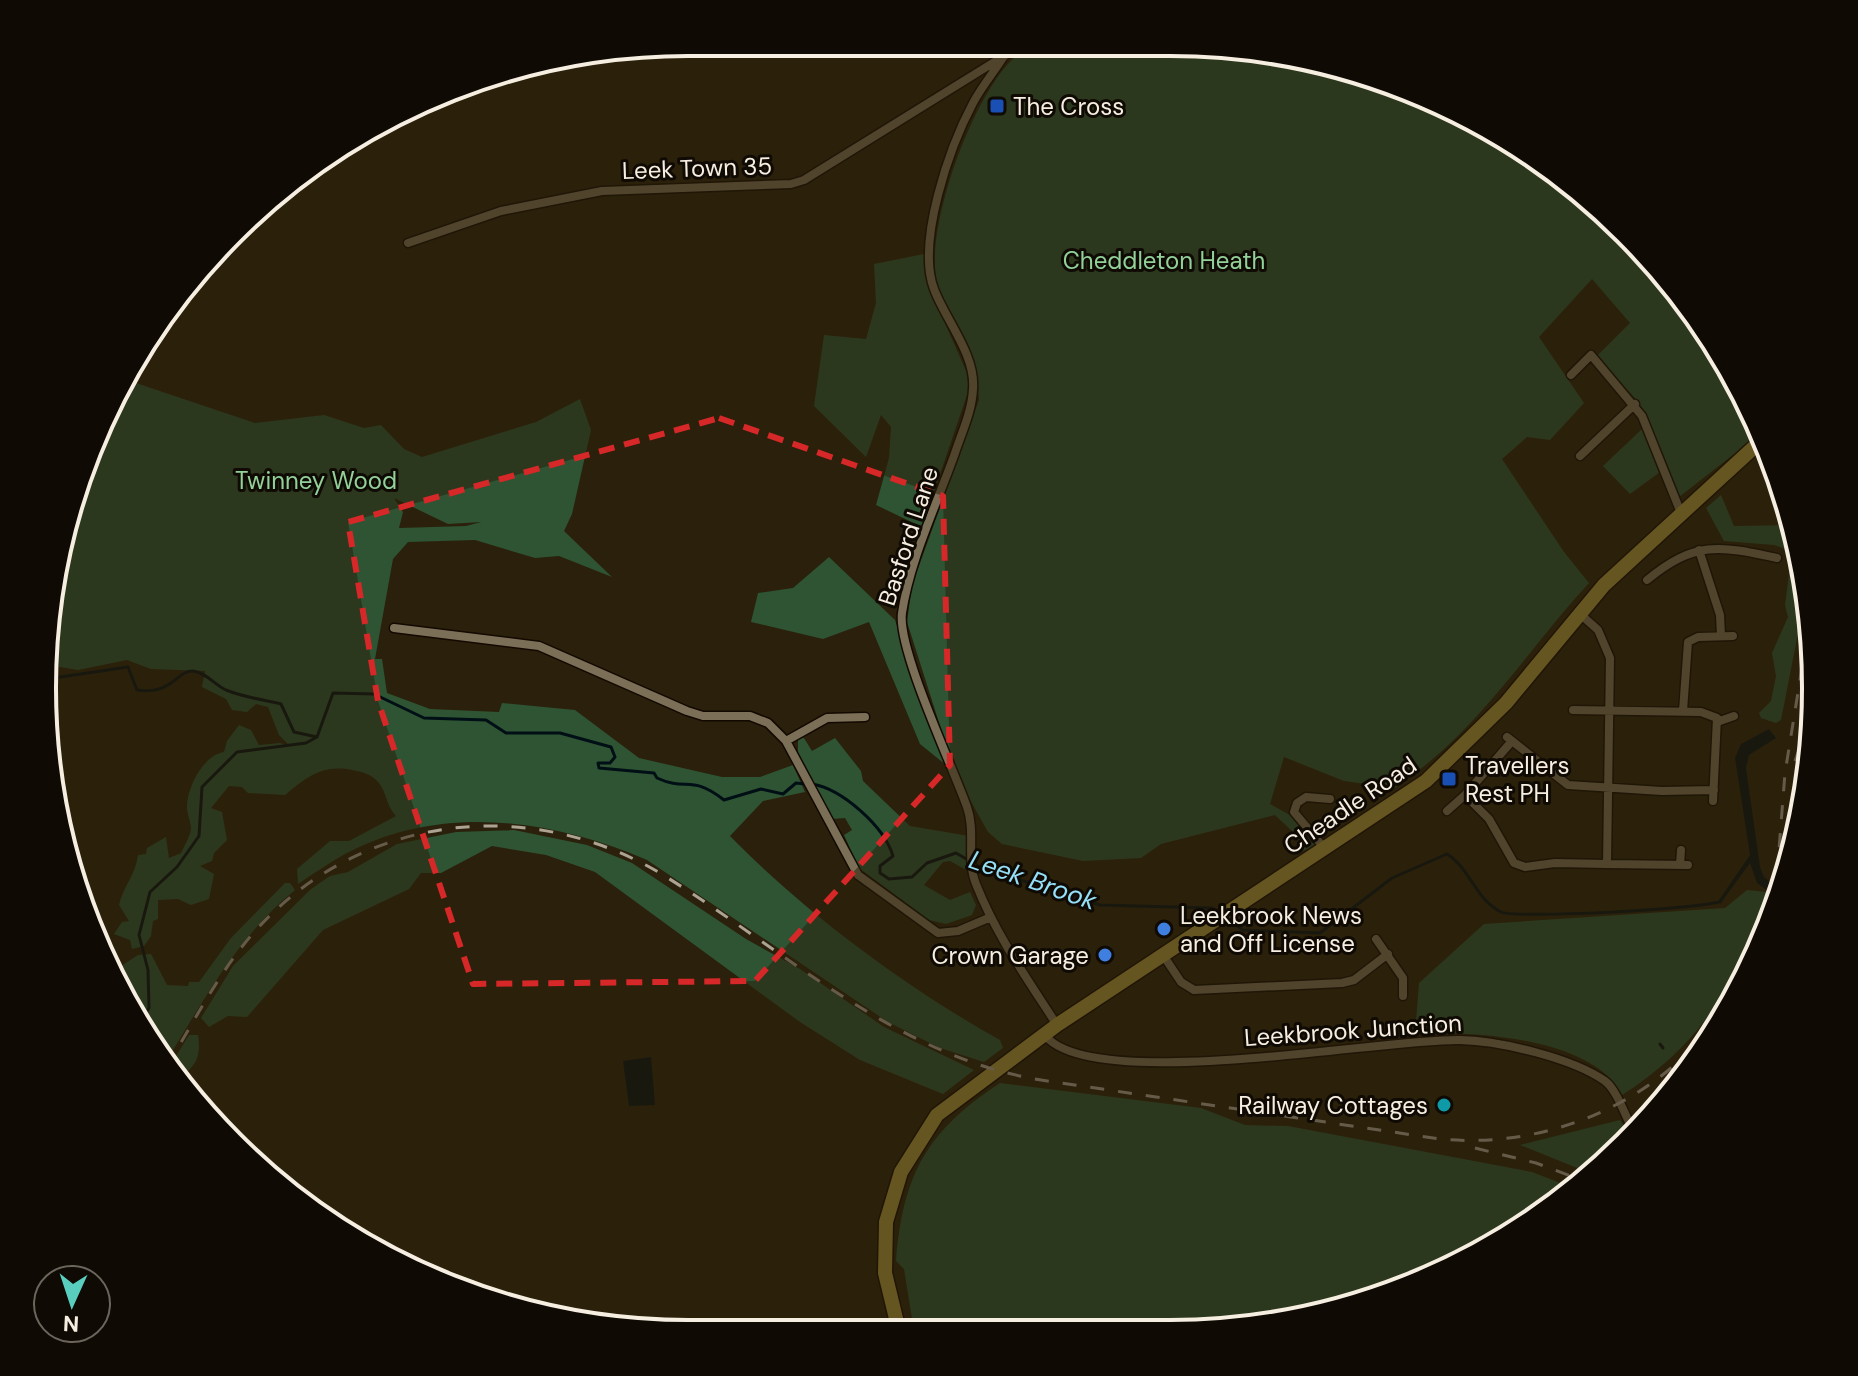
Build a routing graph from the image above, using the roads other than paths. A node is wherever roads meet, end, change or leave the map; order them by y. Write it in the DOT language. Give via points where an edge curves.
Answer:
graph roads {
  1 [pos="1003,56"];
  2 [pos="1005,56"];
  3 [pos="408,243"];
  4 [pos="1571,375"];
  5 [pos="1635,404"];
  6 [pos="1754,447"];
  7 [pos="1580,456"];
  8 [pos="1681,513"];
  9 [pos="1699,550"];
  10 [pos="1777,558"];
  11 [pos="1647,580"];
  12 [pos="1578,613"];
  13 [pos="394,628"];
  14 [pos="1721,636"];
  15 [pos="1733,636"];
  16 [pos="1573,710"];
  17 [pos="1611,710"];
  18 [pos="1683,711"];
  19 [pos="1734,716"];
  20 [pos="865,717"];
  21 [pos="1720,721"];
  22 [pos="786,741"];
  23 [pos="1609,787"];
  24 [pos="1714,790"];
  25 [pos="1465,795"];
  26 [pos="1330,799"];
  27 [pos="1713,801"];
  28 [pos="1447,811"];
  29 [pos="1326,850"];
  30 [pos="1681,850"];
  31 [pos="1607,864"];
  32 [pos="991,917"];
  33 [pos="1376,939"];
  34 [pos="1388,954"];
  35 [pos="1163,955"];
  36 [pos="1403,996"];
  37 [pos="1057,1025"];
  38 [pos="1044,1034"];
  39 [pos="1629,1122"];
  40 [pos="896,1320"];
  1 -- 3 [label="street, Leek Town 35" via="791,184 602,191 501,211"];
  2 -- 32 [label="street, Basford Lane" via="974,100 956,140 932,229 932,286 974,387 901,624 968,809 972,872"];
  4 -- 5 [label="street" via="1591,355"];
  5 -- 7 [label="street"];
  5 -- 8 [label="street"];
  6 -- 8 [label="highway, Cheadle Road"];
  8 -- 12 [label="highway, Cheadle Road"];
  9 -- 10 [label="street" via="1714,547"];
  9 -- 11 [label="street" via="1673,559"];
  9 -- 14 [label="street" via="1720,615"];
  12 -- 17 [label="street" via="1598,630 1608,648"];
  12 -- 29 [label="highway, Cheadle Road" via="1459,753 1396,804"];
  13 -- 22 [label="street" via="539,646 687,711 761,719"];
  14 -- 15 [label="street"];
  14 -- 18 [label="street" via="1688,642"];
  16 -- 17 [label="street"];
  17 -- 18 [label="street"];
  17 -- 23 [label="street"];
  18 -- 21 [label="street"];
  19 -- 21 [label="street"];
  20 -- 22 [label="street" via="827,718"];
  21 -- 24 [label="street"];
  22 -- 32 [label="street" via="858,875 930,930 948,934"];
  23 -- 24 [label="street"];
  23 -- 25 [label="street" via="1568,785 1510,739"];
  23 -- 31 [label="street"];
  24 -- 27 [label="street"];
  25 -- 28 [label="street"];
  25 -- 31 [label="street" via="1489,819 1519,866"];
  26 -- 29 [label="street" via="1306,797 1294,812"];
  29 -- 35 [label="highway, Cheadle Road"];
  30 -- 31 [label="street" via="1684,865"];
  32 -- 37 [label="street, Basford Lane"];
  33 -- 34 [label="street"];
  34 -- 35 [label="street" via="1342,983 1194,990 1181,982"];
  34 -- 36 [label="street" via="1403,978"];
  35 -- 37 [label="highway, Cheadle Road"];
  37 -- 38 [label="highway, Cheadle Road"];
  38 -- 39 [label="street, Leekbrook Junction" via="1058,1048 1145,1064 1436,1040 1487,1043 1568,1064 1607,1082"];
  38 -- 40 [label="highway, Cheadle Road" via="954,1100 913,1149 892,1196 884,1248"];
}
